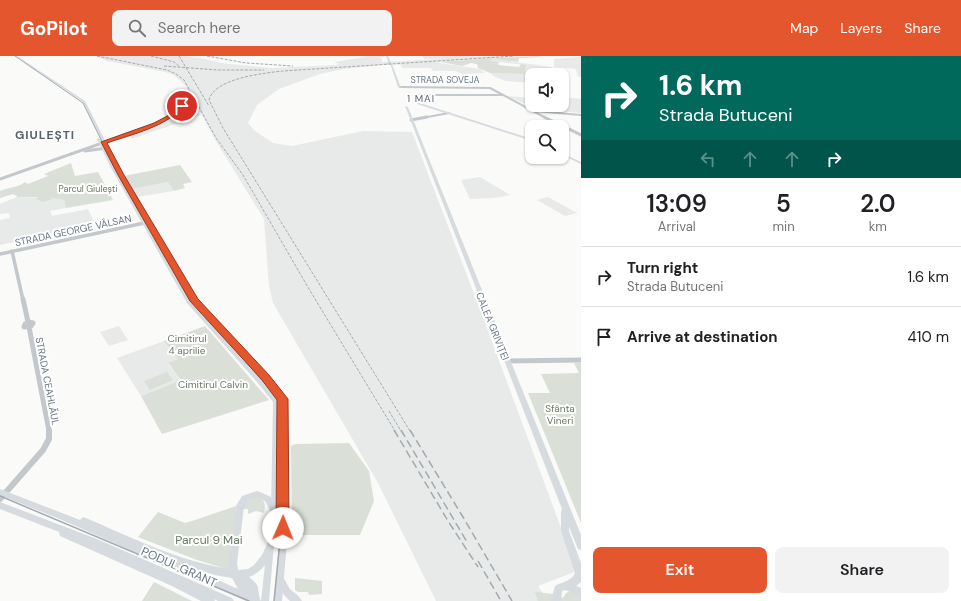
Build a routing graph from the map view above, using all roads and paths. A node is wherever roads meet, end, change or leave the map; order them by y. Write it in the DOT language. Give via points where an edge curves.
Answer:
graph roads {
  1 [pos="15,56"];
  2 [pos="386,56"];
  3 [pos="400,87"];
  4 [pos="188,94"];
  5 [pos="418,95"];
  6 [pos="503,95"];
  7 [pos="418,103"];
  8 [pos="406,107"];
  9 [pos="426,107"];
  10 [pos="523,107"];
  11 [pos="537,112"];
  12 [pos="448,113"];
  13 [pos="581,115"];
  14 [pos="411,120"];
  15 [pos="581,135"];
  16 [pos="525,139"];
  17 [pos="102,143"];
  18 [pos="105,148"];
  19 [pos="79,152"];
  20 [pos="569,157"];
  21 [pos="581,162"];
  22 [pos="0,180"];
  23 [pos="146,223"];
  24 [pos="12,252"];
  25 [pos="0,254"];
  26 [pos="581,360"];
  27 [pos="508,361"];
  28 [pos="2,495"];
  29 [pos="0,506"];
  30 [pos="564,507"];
  31 [pos="274,510"];
  32 [pos="65,517"];
  33 [pos="58,528"];
  34 [pos="271,545"];
  35 [pos="581,546"];
  36 [pos="241,575"];
  37 [pos="280,580"];
  38 [pos="565,585"];
  39 [pos="581,592"];
  40 [pos="210,601"];
  41 [pos="229,601"];
  42 [pos="256,601"];
  43 [pos="265,601"];
  44 [pos="278,601"];
  45 [pos="297,601"];
  46 [pos="556,601"];
  1 -- 17 [label="main road" via="81,103"];
  2 -- 3 [label="main road"];
  3 -- 6 [label="street, STRADA SOVEJA" via="489,88"];
  4 -- 17 [label="street" via="188,100 173,115 156,124"];
  5 -- 6 [label="street"];
  6 -- 10 [label="street"];
  7 -- 12 [label="main road"];
  8 -- 14 [label="main road, CALEA GRIVIȚEI"];
  9 -- 12 [label="main road"];
  11 -- 13 [label="street"];
  11 -- 15 [label="street"];
  12 -- 14 [label="street"];
  12 -- 16 [label="main road"];
  14 -- 27 [label="main road, CALEA GRIVIȚEI"];
  17 -- 18 [label="main road"];
  17 -- 19 [label="street"];
  18 -- 19 [label="street"];
  18 -- 23 [label="main road"];
  19 -- 22 [label="street"];
  20 -- 21 [label="main road"];
  23 -- 24 [label="street, STRADA GEORGE VÂLSAN"];
  23 -- 31 [label="main road" via="190,303 276,402"];
  23 -- 37 [label="main road" via="195,301 282,399 284,476"];
  24 -- 25 [label="street, STRADA GEORGE VÂLSAN"];
  24 -- 28 [label="street, STRADA CEAHLĂUL" via="49,439 43,450"];
  26 -- 27 [label="street"];
  27 -- 30 [label="main road, CALEA GRIVIȚEI"];
  28 -- 32 [label="main road"];
  29 -- 33 [label="main road"];
  30 -- 35 [label="main road, CALEA GRIVIȚEI"];
  30 -- 38 [label="main road" via="565,531 580,573 576,582"];
  31 -- 34 [label="main road"];
  31 -- 42 [label="main road" via="268,499 257,494 245,498 240,506 233,571 238,582"];
  32 -- 36 [label="main road" via="76,518 204,568 223,574"];
  32 -- 42 [label="main road, PODUL GRANT"];
  33 -- 40 [label="main road" via="69,537"];
  33 -- 41 [label="main road, PODUL GRANT"];
  34 -- 36 [label="main road" via="259,567"];
  34 -- 43 [label="main road"];
  36 -- 42 [label="main road" via="253,587"];
  37 -- 44 [label="main road"];
  37 -- 45 [label="main road" via="287,592"];
  38 -- 39 [label="main road"];
  38 -- 46 [label="main road" via="558,589"];
}
